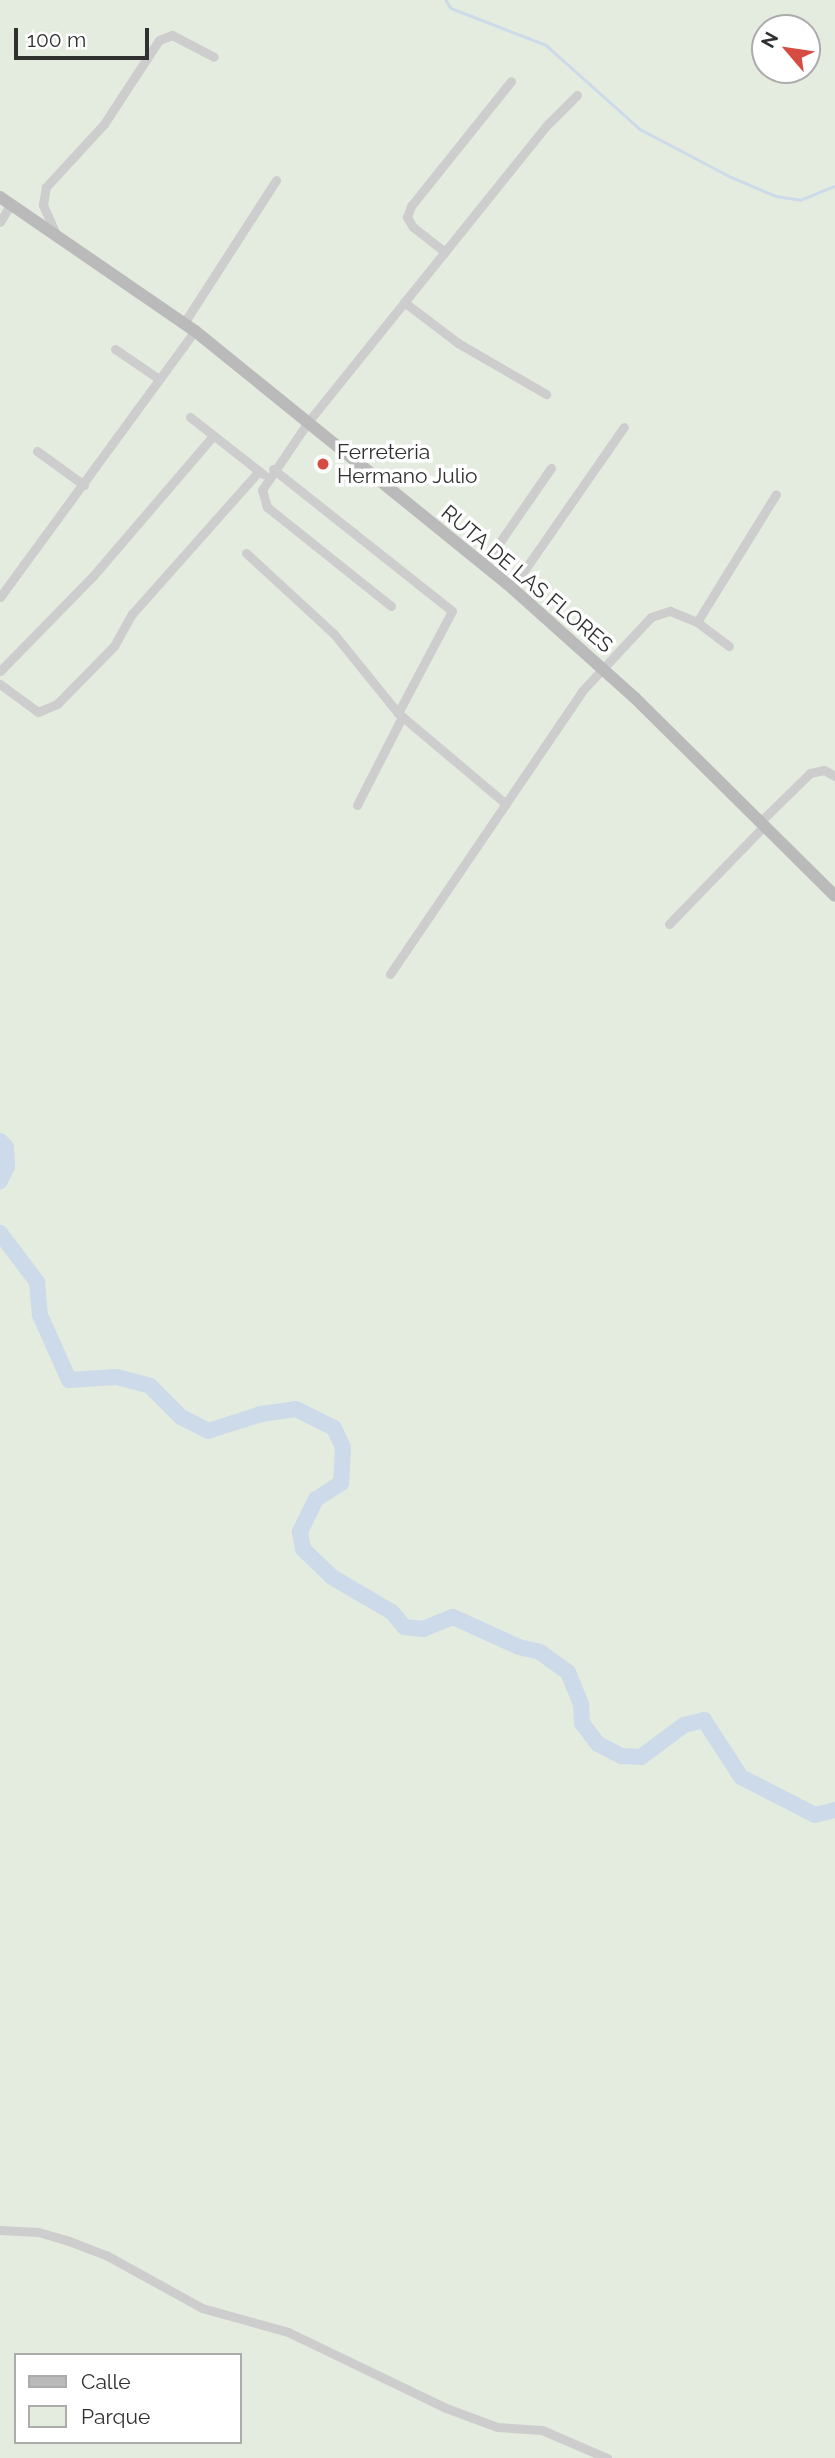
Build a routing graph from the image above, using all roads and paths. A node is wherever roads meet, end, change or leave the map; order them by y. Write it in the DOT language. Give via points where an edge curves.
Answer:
graph roads {
  1 [pos="214,57"];
  2 [pos="511,81"];
  3 [pos="577,95"];
  4 [pos="276,180"];
  5 [pos="6,201"];
  6 [pos="0,222"];
  7 [pos="55,232"];
  8 [pos="445,252"];
  9 [pos="404,302"];
  10 [pos="189,327"];
  11 [pos="115,349"];
  12 [pos="159,379"];
  13 [pos="546,394"];
  14 [pos="190,417"];
  15 [pos="308,422"];
  16 [pos="624,427"];
  17 [pos="213,436"];
  18 [pos="37,451"];
  19 [pos="551,468"];
  20 [pos="266,472"];
  21 [pos="83,485"];
  22 [pos="776,494"];
  23 [pos="246,553"];
  24 [pos="484,565"];
  25 [pos="512,588"];
  26 [pos="0,597"];
  27 [pos="391,606"];
  28 [pos="697,622"];
  29 [pos="729,646"];
  30 [pos="604,670"];
  31 [pos="0,671"];
  32 [pos="0,684"];
  33 [pos="400,715"];
  34 [pos="835,776"];
  35 [pos="506,804"];
  36 [pos="357,805"];
  37 [pos="762,824"];
  38 [pos="835,896"];
  39 [pos="669,924"];
  40 [pos="390,974"];
  41 [pos="0,2230"];
  42 [pos="607,2458"];
  1 -- 7 [label="street" via="172,35 159,40 103,124 46,187 43,205"];
  2 -- 8 [label="street" via="411,205 407,217 413,227"];
  3 -- 8 [label="street" via="548,124"];
  4 -- 10 [label="street"];
  5 -- 6 [label="street"];
  5 -- 7 [label="main road, RUTA DE LAS FLORES"];
  7 -- 10 [label="main road, RUTA DE LAS FLORES"];
  8 -- 9 [label="street"];
  9 -- 13 [label="street" via="468,349"];
  9 -- 15 [label="street"];
  10 -- 12 [label="street"];
  10 -- 15 [label="main road, RUTA DE LAS FLORES"];
  11 -- 12 [label="street"];
  12 -- 21 [label="street"];
  14 -- 17 [label="street"];
  15 -- 20 [label="street"];
  15 -- 24 [label="main road, RUTA DE LAS FLORES"];
  16 -- 25 [label="street"];
  17 -- 20 [label="street"];
  17 -- 31 [label="street" via="93,576"];
  18 -- 21 [label="street"];
  19 -- 24 [label="street"];
  20 -- 27 [label="street" via="261,496 267,507"];
  20 -- 32 [label="street" via="132,614 114,646 57,704 38,712"];
  20 -- 33 [label="street" via="452,611"];
  21 -- 26 [label="street"];
  22 -- 28 [label="street"];
  23 -- 33 [label="street" via="334,634"];
  24 -- 25 [label="main road, RUTA DE LAS FLORES"];
  25 -- 30 [label="main road, RUTA DE LAS FLORES"];
  28 -- 29 [label="street"];
  28 -- 30 [label="street" via="660,612"];
  30 -- 35 [label="street" via="582,691"];
  30 -- 37 [label="main road, RUTA DE LAS FLORES"];
  33 -- 35 [label="street"];
  33 -- 36 [label="street"];
  34 -- 37 [label="street" via="824,771 810,773"];
  35 -- 40 [label="street"];
  37 -- 38 [label="main road, RUTA DE LAS FLORES"];
  37 -- 39 [label="street"];
  41 -- 42 [label="street" via="38,2232 69,2241 106,2255 202,2308 249,2317 288,2332 446,2408 497,2427 542,2430"];
}
